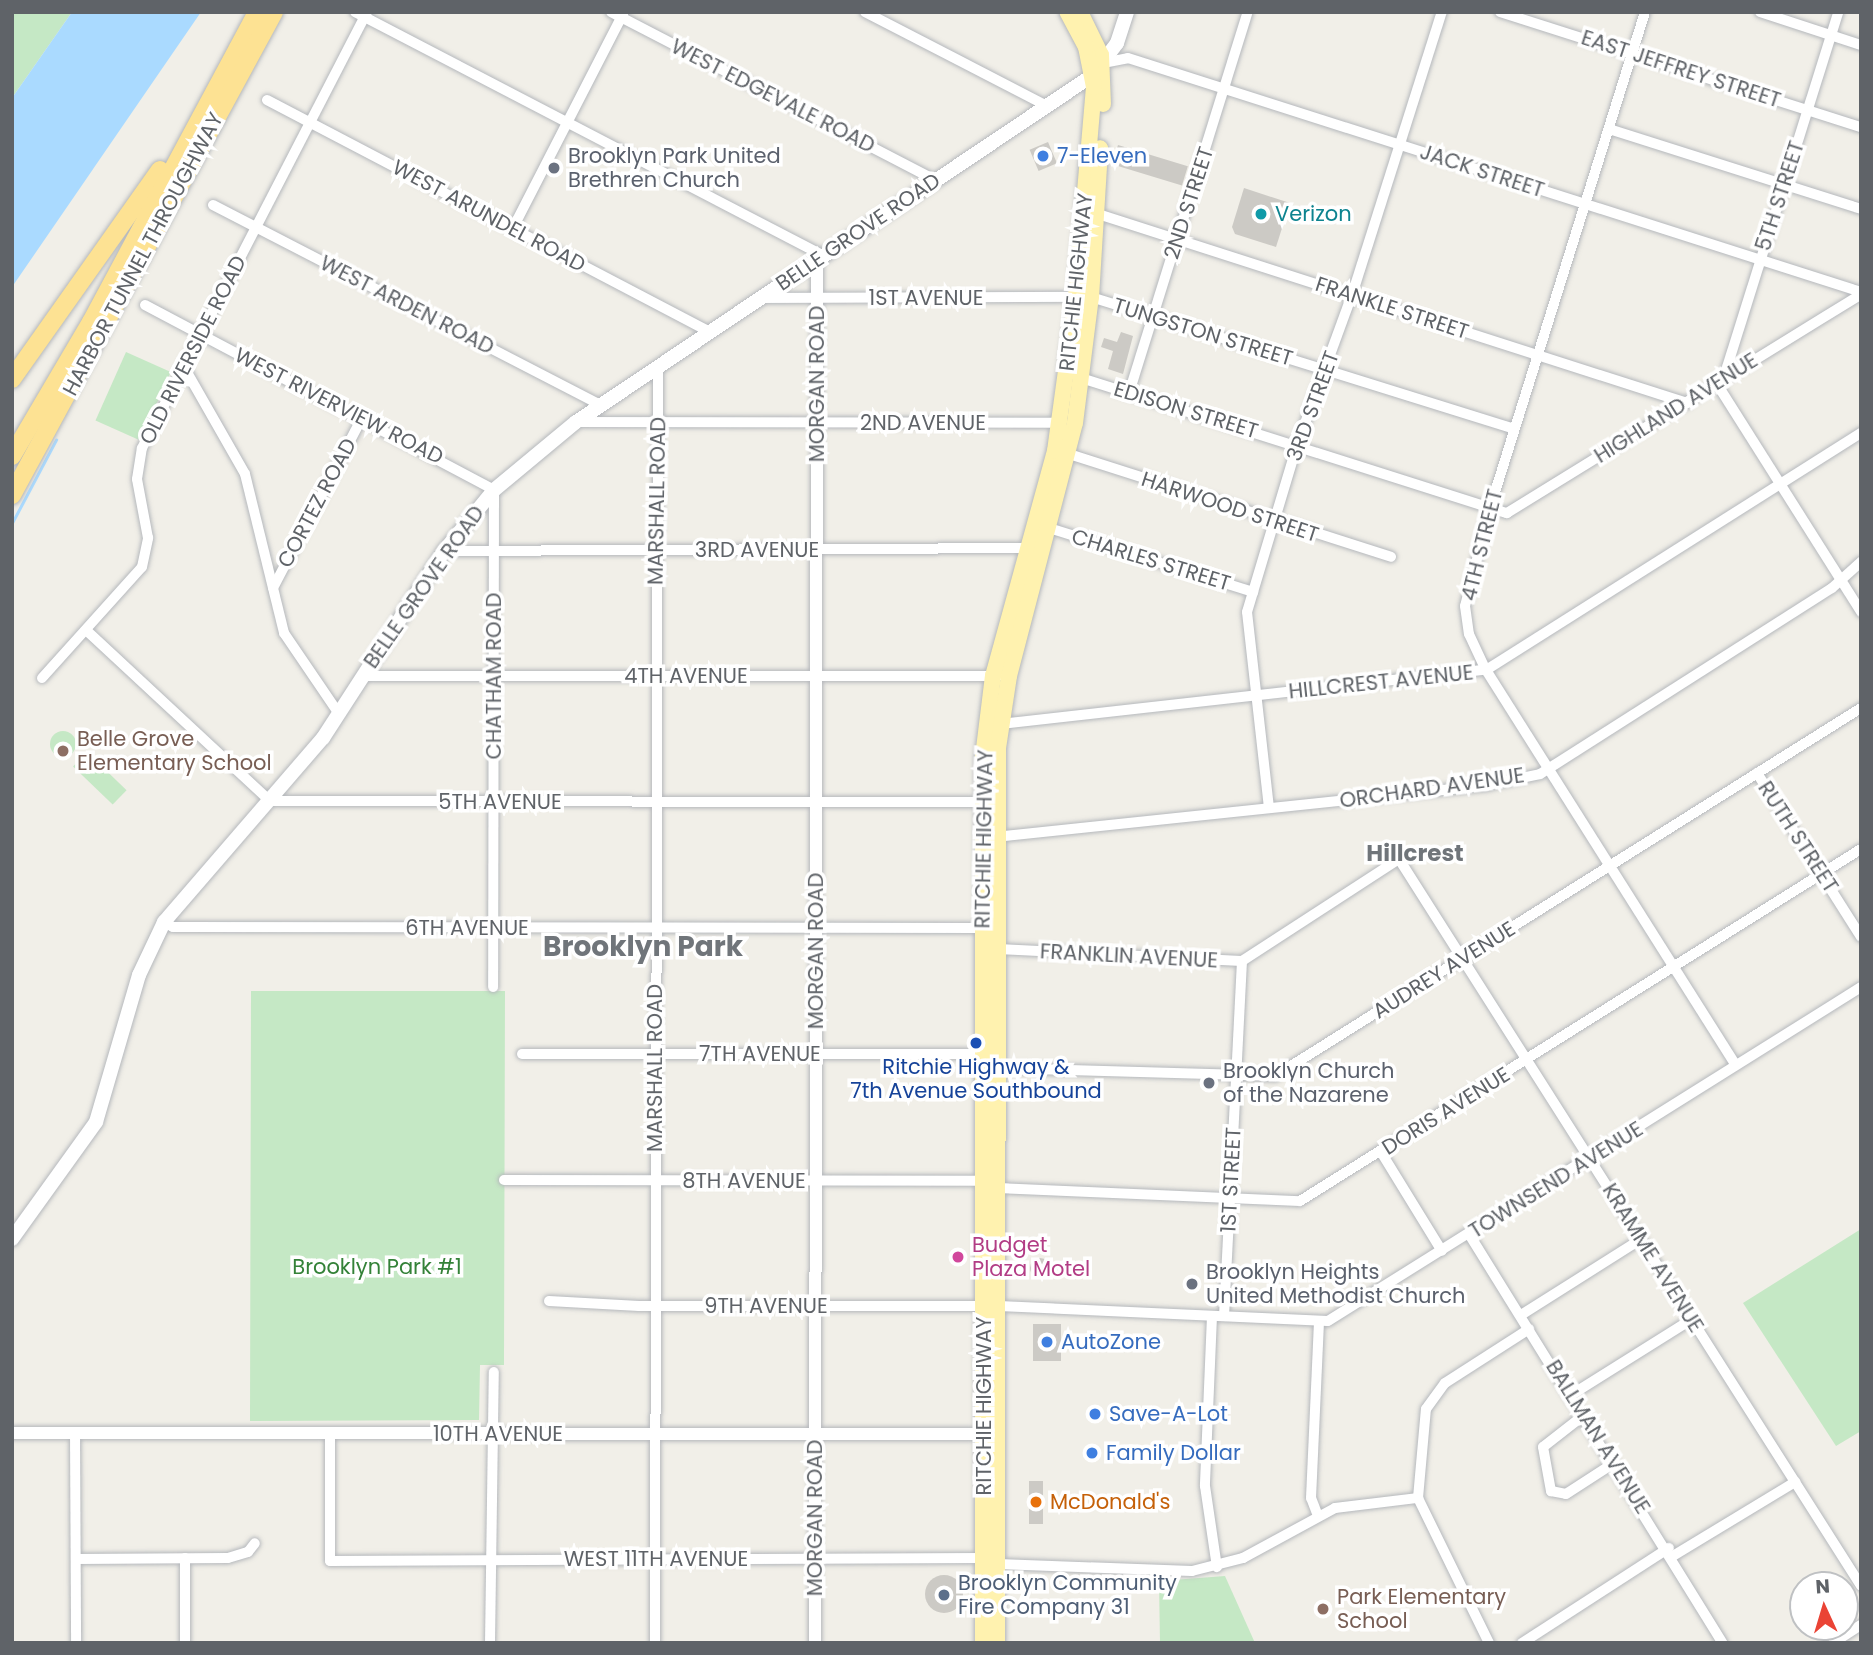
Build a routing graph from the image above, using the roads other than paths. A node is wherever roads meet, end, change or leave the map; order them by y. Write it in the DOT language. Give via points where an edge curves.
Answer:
graph roads {
  1 [pos="257,12"];
  2 [pos="274,12"];
  3 [pos="611,12"];
  4 [pos="865,12"];
  5 [pos="1067,12"];
  6 [pos="1080,12"];
  7 [pos="1126,12"];
  8 [pos="1441,12"];
  9 [pos="1500,12"];
  10 [pos="1645,12"];
  11 [pos="1760,12"];
  12 [pos="1838,12"];
  13 [pos="1246,13"];
  14 [pos="362,14"];
  15 [pos="623,15"];
  16 [pos="1831,35"];
  17 [pos="1861,45"];
  18 [pos="1632,54"];
  19 [pos="1098,69"];
  20 [pos="1224,89"];
  21 [pos="211,95"];
  22 [pos="267,100"];
  23 [pos="1045,105"];
  24 [pos="1807,110"];
  25 [pos="310,122"];
  26 [pos="567,123"];
  27 [pos="1861,127"];
  28 [pos="1609,129"];
  29 [pos="1399,145"];
  30 [pos="935,180"];
  31 [pos="1783,184"];
  32 [pos="1585,204"];
  33 [pos="213,205"];
  34 [pos="1861,209"];
  35 [pos="1098,214"];
  36 [pos="256,228"];
  37 [pos="513,228"];
  38 [pos="1177,239"];
  39 [pos="820,257"];
  40 [pos="1759,260"];
  41 [pos="1861,293"];
  42 [pos="1352,295"];
  43 [pos="1083,297"];
  44 [pos="761,298"];
  45 [pos="817,298"];
  46 [pos="145,305"];
  47 [pos="1153,317"];
  48 [pos="710,332"];
  49 [pos="201,334"];
  50 [pos="1537,355"];
  51 [pos="658,367"];
  52 [pos="184,368"];
  53 [pos="1326,371"];
  54 [pos="1081,378"];
  55 [pos="12,379"];
  56 [pos="1720,382"];
  57 [pos="1129,393"];
  58 [pos="1687,403"];
  59 [pos="601,405"];
  60 [pos="362,418"];
  61 [pos="576,422"];
  62 [pos="657,423"];
  63 [pos="817,423"];
  64 [pos="1060,423"];
  65 [pos="1514,429"];
  66 [pos="1861,433"];
  67 [pos="1297,445"];
  68 [pos="1069,454"];
  69 [pos="12,456"];
  70 [pos="1780,484"];
  71 [pos="494,490"];
  72 [pos="12,495"];
  73 [pos="1490,508"];
  74 [pos="1276,521"];
  75 [pos="1049,528"];
  76 [pos="1028,548"];
  77 [pos="816,549"];
  78 [pos="656,550"];
  79 [pos="444,551"];
  80 [pos="494,551"];
  81 [pos="1391,557"];
  82 [pos="1861,562"];
  83 [pos="1840,579"];
  84 [pos="273,588"];
  85 [pos="1253,592"];
  86 [pos="1861,612"];
  87 [pos="86,630"];
  88 [pos="1486,670"];
  89 [pos="363,676"];
  90 [pos="494,676"];
  91 [pos="656,676"];
  92 [pos="816,676"];
  93 [pos="1001,676"];
  94 [pos="42,678"];
  95 [pos="1257,695"];
  96 [pos="1861,708"];
  97 [pos="339,713"];
  98 [pos="1001,724"];
  99 [pos="1549,768"];
  100 [pos="1757,773"];
  101 [pos="270,801"];
  102 [pos="494,802"];
  103 [pos="656,802"];
  104 [pos="816,802"];
  105 [pos="982,802"];
  106 [pos="1269,808"];
  107 [pos="989,838"];
  108 [pos="1861,849"];
  109 [pos="1399,859"];
  110 [pos="1610,866"];
  111 [pos="1821,874"];
  112 [pos="163,922"];
  113 [pos="493,928"];
  114 [pos="656,928"];
  115 [pos="816,928"];
  116 [pos="983,928"];
  117 [pos="1861,936"];
  118 [pos="998,949"];
  119 [pos="1462,959"];
  120 [pos="1242,961"];
  121 [pos="1674,967"];
  122 [pos="493,987"];
  123 [pos="1861,987"];
  124 [pos="522,1054"];
  125 [pos="656,1054"];
  126 [pos="816,1054"];
  127 [pos="1527,1060"];
  128 [pos="991,1061"];
  129 [pos="1736,1065"];
  130 [pos="1236,1078"];
  131 [pos="1381,1152"];
  132 [pos="1589,1158"];
  133 [pos="504,1180"];
  134 [pos="655,1181"];
  135 [pos="816,1181"];
  136 [pos="992,1184"];
  137 [pos="1230,1199"];
  138 [pos="1469,1234"];
  139 [pos="12,1239"];
  140 [pos="1640,1239"];
  141 [pos="1442,1251"];
  142 [pos="549,1301"];
  143 [pos="655,1305"];
  144 [pos="816,1306"];
  145 [pos="991,1306"];
  146 [pos="1521,1315"];
  147 [pos="1212,1316"];
  148 [pos="1224,1316"];
  149 [pos="1692,1319"];
  150 [pos="1319,1321"];
  151 [pos="1529,1329"];
  152 [pos="494,1373"];
  153 [pos="1571,1395"];
  154 [pos="1584,1415"];
  155 [pos="12,1433"];
  156 [pos="75,1433"];
  157 [pos="330,1433"];
  158 [pos="493,1434"];
  159 [pos="655,1434"];
  160 [pos="815,1434"];
  161 [pos="983,1434"];
  162 [pos="1614,1463"];
  163 [pos="1795,1482"];
  164 [pos="1418,1498"];
  165 [pos="1318,1516"];
  166 [pos="255,1543"];
  167 [pos="1671,1552"];
  168 [pos="185,1558"];
  169 [pos="76,1559"];
  170 [pos="655,1559"];
  171 [pos="815,1559"];
  172 [pos="491,1560"];
  173 [pos="990,1561"];
  174 [pos="1217,1567"];
  175 [pos="1861,1586"];
  176 [pos="1861,1625"];
  177 [pos="76,1643"];
  178 [pos="185,1643"];
  179 [pos="490,1643"];
  180 [pos="655,1643"];
  181 [pos="815,1643"];
  182 [pos="982,1643"];
  183 [pos="997,1643"];
  184 [pos="1489,1643"];
  185 [pos="1522,1643"];
  186 [pos="1723,1643"];
  187 [pos="1833,1643"];
  1 -- 21 [label="highway, HARBOR TUNNEL THROUGHWAY"];
  2 -- 72 [label="highway, HARBOR TUNNEL THROUGHWAY"];
  3 -- 15 [label="street, WEST EDGEVALE ROAD"];
  4 -- 23 [label="street"];
  5 -- 19 [label="main road, RITCHIE HIGHWAY"];
  6 -- 19 [label="main road"];
  7 -- 19 [label="main road" via="1117,43"];
  8 -- 29 [label="street, 3RD STREET"];
  9 -- 18 [label="street, EAST JEFFREY STREET"];
  10 -- 18 [label="street, 4TH STREET"];
  11 -- 16 [label="street"];
  12 -- 16 [label="street, 5TH STREET"];
  13 -- 20 [label="street, 2ND STREET"];
  14 -- 25 [label="street, OLD RIVERSIDE ROAD"];
  14 -- 26 [label="street"];
  15 -- 26 [label="street"];
  15 -- 30 [label="street, WEST EDGEVALE ROAD"];
  16 -- 17 [label="street"];
  16 -- 24 [label="street, 5TH STREET"];
  18 -- 24 [label="street, EAST JEFFREY STREET"];
  18 -- 28 [label="street, 4TH STREET"];
  19 -- 20 [label="street, JACK STREET" via="1128,58"];
  19 -- 23 [label="main road, BELLE GROVE ROAD"];
  19 -- 35 [label="main road, RITCHIE HIGHWAY"];
  19 -- 43 [label="main road, RITCHIE HIGHWAY"];
  20 -- 29 [label="street, JACK STREET"];
  20 -- 38 [label="street, 2ND STREET"];
  21 -- 55 [label="highway, HARBOR TUNNEL THROUGHWAY" via="92,273"];
  21 -- 69 [label="highway, HARBOR TUNNEL THROUGHWAY" via="91,322"];
  22 -- 25 [label="street, WEST ARUNDEL ROAD"];
  23 -- 30 [label="main road, BELLE GROVE ROAD"];
  24 -- 27 [label="street, EAST JEFFREY STREET"];
  24 -- 31 [label="street, 5TH STREET"];
  25 -- 36 [label="street, OLD RIVERSIDE ROAD"];
  25 -- 37 [label="street, WEST ARUNDEL ROAD"];
  26 -- 37 [label="street"];
  26 -- 39 [label="street"];
  28 -- 31 [label="street"];
  28 -- 32 [label="street, 4TH STREET"];
  29 -- 32 [label="street, JACK STREET"];
  29 -- 42 [label="street, 3RD STREET"];
  30 -- 39 [label="main road, BELLE GROVE ROAD"];
  31 -- 34 [label="street"];
  31 -- 40 [label="street, 5TH STREET"];
  32 -- 40 [label="street, JACK STREET"];
  32 -- 50 [label="street, 4TH STREET"];
  33 -- 36 [label="street, WEST ARDEN ROAD"];
  35 -- 38 [label="street, FRANKLE STREET"];
  35 -- 43 [label="main road, RITCHIE HIGHWAY"];
  36 -- 49 [label="street, OLD RIVERSIDE ROAD"];
  36 -- 59 [label="street, WEST ARDEN ROAD"];
  37 -- 48 [label="street, WEST ARUNDEL ROAD"];
  38 -- 42 [label="street, FRANKLE STREET"];
  38 -- 47 [label="street, 2ND STREET"];
  39 -- 44 [label="main road, BELLE GROVE ROAD"];
  39 -- 45 [label="street, MORGAN ROAD"];
  40 -- 41 [label="street, JACK STREET"];
  40 -- 56 [label="street, 5TH STREET"];
  41 -- 56 [label="street, HIGHLAND AVENUE"];
  42 -- 50 [label="street, FRANKLE STREET"];
  42 -- 53 [label="street, 3RD STREET"];
  43 -- 45 [label="street, 1ST AVENUE"];
  43 -- 47 [label="street, TUNGSTON STREET"];
  43 -- 54 [label="main road, RITCHIE HIGHWAY"];
  43 -- 64 [label="main road, RITCHIE HIGHWAY"];
  44 -- 45 [label="street, 1ST AVENUE"];
  44 -- 48 [label="main road, BELLE GROVE ROAD"];
  45 -- 63 [label="street, MORGAN ROAD"];
  46 -- 49 [label="street, WEST RIVERVIEW ROAD"];
  47 -- 53 [label="street, TUNGSTON STREET"];
  47 -- 57 [label="street, 2ND STREET"];
  48 -- 51 [label="main road, BELLE GROVE ROAD"];
  49 -- 52 [label="street, OLD RIVERSIDE ROAD"];
  49 -- 60 [label="street, WEST RIVERVIEW ROAD"];
  50 -- 58 [label="street, FRANKLE STREET"];
  50 -- 65 [label="street, 4TH STREET"];
  51 -- 59 [label="main road, BELLE GROVE ROAD"];
  51 -- 62 [label="street, MARSHALL ROAD"];
  52 -- 84 [label="street" via="245,474"];
  52 -- 87 [label="street, OLD RIVERSIDE ROAD" via="138,459 148,538 142,567"];
  53 -- 65 [label="street, TUNGSTON STREET"];
  53 -- 67 [label="street, 3RD STREET"];
  54 -- 57 [label="street, EDISON STREET"];
  54 -- 68 [label="main road, RITCHIE HIGHWAY"];
  56 -- 58 [label="street, HIGHLAND AVENUE"];
  56 -- 70 [label="street"];
  57 -- 67 [label="street, EDISON STREET"];
  58 -- 73 [label="street, HIGHLAND AVENUE" via="1507,513"];
  59 -- 61 [label="main road, BELLE GROVE ROAD"];
  60 -- 71 [label="street, WEST RIVERVIEW ROAD"];
  60 -- 84 [label="street, CORTEZ ROAD"];
  61 -- 62 [label="street, 2ND AVENUE"];
  61 -- 71 [label="main road, BELLE GROVE ROAD"];
  62 -- 63 [label="street, 2ND AVENUE"];
  62 -- 78 [label="street, MARSHALL ROAD"];
  63 -- 64 [label="street, 2ND AVENUE"];
  63 -- 77 [label="street, MORGAN ROAD"];
  64 -- 76 [label="main road, RITCHIE HIGHWAY"];
  65 -- 73 [label="street, 4TH STREET"];
  66 -- 70 [label="street, HILLCREST AVENUE"];
  67 -- 73 [label="street, EDISON STREET"];
  67 -- 74 [label="street, 3RD STREET"];
  68 -- 74 [label="street, HARWOOD STREET"];
  68 -- 75 [label="main road, RITCHIE HIGHWAY"];
  70 -- 83 [label="street"];
  70 -- 88 [label="street, HILLCREST AVENUE"];
  71 -- 79 [label="main road, BELLE GROVE ROAD"];
  71 -- 80 [label="street, CHATHAM ROAD"];
  73 -- 88 [label="street, 4TH STREET" via="1465,606 1469,634"];
  74 -- 81 [label="street, HARWOOD STREET"];
  74 -- 85 [label="street, 3RD STREET"];
  75 -- 85 [label="street, CHARLES STREET"];
  75 -- 93 [label="main road, RITCHIE HIGHWAY"];
  76 -- 77 [label="street, 3RD AVENUE"];
  76 -- 93 [label="main road, RITCHIE HIGHWAY"];
  77 -- 78 [label="street, 3RD AVENUE"];
  77 -- 92 [label="street, MORGAN ROAD"];
  78 -- 80 [label="street, 3RD AVENUE"];
  78 -- 91 [label="street, MARSHALL ROAD"];
  79 -- 80 [label="street, 3RD AVENUE"];
  79 -- 89 [label="main road, BELLE GROVE ROAD"];
  80 -- 90 [label="street, CHATHAM ROAD"];
  82 -- 83 [label="street, ORCHARD AVENUE"];
  83 -- 86 [label="street"];
  83 -- 99 [label="street, ORCHARD AVENUE"];
  84 -- 97 [label="street" via="284,633"];
  85 -- 95 [label="street, 3RD STREET" via="1247,612"];
  87 -- 94 [label="street, OLD RIVERSIDE ROAD"];
  87 -- 101 [label="street"];
  88 -- 95 [label="street, HILLCREST AVENUE"];
  88 -- 99 [label="street, 4TH STREET"];
  89 -- 90 [label="street, 4TH AVENUE"];
  89 -- 97 [label="main road, BELLE GROVE ROAD"];
  90 -- 91 [label="street, 4TH AVENUE"];
  90 -- 102 [label="street, CHATHAM ROAD"];
  91 -- 92 [label="street, 4TH AVENUE"];
  91 -- 103 [label="street, MARSHALL ROAD"];
  92 -- 93 [label="street, 4TH AVENUE"];
  92 -- 104 [label="street, MORGAN ROAD"];
  93 -- 98 [label="main road, RITCHIE HIGHWAY"];
  93 -- 105 [label="main road, RITCHIE HIGHWAY"];
  95 -- 98 [label="street, HILLCREST AVENUE"];
  95 -- 106 [label="street, 3RD STREET"];
  96 -- 100 [label="street, AUDREY AVENUE"];
  97 -- 101 [label="main road, BELLE GROVE ROAD"];
  98 -- 107 [label="main road, RITCHIE HIGHWAY"];
  99 -- 106 [label="street, ORCHARD AVENUE" via="1488,785"];
  99 -- 110 [label="street, 4TH STREET"];
  100 -- 110 [label="street, AUDREY AVENUE"];
  100 -- 111 [label="street, RUTH STREET"];
  101 -- 102 [label="street, 5TH AVENUE"];
  101 -- 112 [label="main road, BELLE GROVE ROAD"];
  102 -- 103 [label="street, 5TH AVENUE"];
  102 -- 113 [label="street, CHATHAM ROAD"];
  103 -- 104 [label="street, 5TH AVENUE"];
  103 -- 114 [label="street, MARSHALL ROAD"];
  104 -- 105 [label="street, 5TH AVENUE"];
  104 -- 115 [label="street, MORGAN ROAD"];
  105 -- 107 [label="main road, RITCHIE HIGHWAY"];
  106 -- 107 [label="street, ORCHARD AVENUE"];
  107 -- 116 [label="main road, RITCHIE HIGHWAY"];
  107 -- 118 [label="main road, RITCHIE HIGHWAY"];
  108 -- 111 [label="street, DORIS AVENUE"];
  109 -- 119 [label="street, KRAMME AVENUE"];
  109 -- 120 [label="street, FRANKLIN AVENUE"];
  110 -- 119 [label="street, AUDREY AVENUE"];
  110 -- 121 [label="street, 4TH STREET"];
  111 -- 117 [label="street, RUTH STREET"];
  111 -- 121 [label="street, DORIS AVENUE"];
  112 -- 113 [label="street, 6TH AVENUE" via="173,927"];
  112 -- 139 [label="main road, BELLE GROVE ROAD" via="139,975 96,1122"];
  113 -- 114 [label="street, 6TH AVENUE"];
  113 -- 122 [label="street, CHATHAM ROAD"];
  114 -- 115 [label="street, 6TH AVENUE"];
  114 -- 125 [label="street, MARSHALL ROAD"];
  115 -- 116 [label="street, 6TH AVENUE"];
  115 -- 126 [label="street, MORGAN ROAD"];
  116 -- 128 [label="main road, RITCHIE HIGHWAY"];
  118 -- 120 [label="street, FRANKLIN AVENUE"];
  118 -- 128 [label="main road, RITCHIE HIGHWAY"];
  119 -- 127 [label="street, KRAMME AVENUE"];
  119 -- 130 [label="street, AUDREY AVENUE" via="1281,1074"];
  120 -- 130 [label="street, 1ST STREET"];
  121 -- 127 [label="street, DORIS AVENUE"];
  121 -- 129 [label="street, 4TH STREET"];
  123 -- 129 [label="street, TOWNSEND AVENUE"];
  124 -- 125 [label="street, 7TH AVENUE"];
  125 -- 126 [label="street, 7TH AVENUE"];
  125 -- 134 [label="street, MARSHALL ROAD"];
  126 -- 128 [label="street, 7TH AVENUE"];
  126 -- 135 [label="street, MORGAN ROAD"];
  127 -- 131 [label="street, DORIS AVENUE"];
  127 -- 132 [label="street, KRAMME AVENUE"];
  128 -- 130 [label="street, AUDREY AVENUE"];
  128 -- 136 [label="main road, RITCHIE HIGHWAY"];
  129 -- 132 [label="street, TOWNSEND AVENUE"];
  130 -- 137 [label="street, 1ST STREET"];
  131 -- 137 [label="street, DORIS AVENUE" via="1300,1201"];
  131 -- 141 [label="street"];
  132 -- 138 [label="street, TOWNSEND AVENUE"];
  132 -- 140 [label="street, KRAMME AVENUE"];
  133 -- 134 [label="street, 8TH AVENUE"];
  134 -- 135 [label="street, 8TH AVENUE"];
  134 -- 143 [label="street, MARSHALL ROAD"];
  135 -- 136 [label="street, 8TH AVENUE"];
  135 -- 144 [label="street, MORGAN ROAD"];
  136 -- 137 [label="street, DORIS AVENUE"];
  136 -- 145 [label="main road, RITCHIE HIGHWAY"];
  137 -- 148 [label="street, 1ST STREET"];
  138 -- 141 [label="street, TOWNSEND AVENUE"];
  138 -- 146 [label="street, BALLMAN AVENUE"];
  140 -- 146 [label="street"];
  140 -- 149 [label="street, KRAMME AVENUE"];
  141 -- 150 [label="street, TOWNSEND AVENUE" via="1337,1318"];
  142 -- 143 [label="street, 9TH AVENUE"];
  143 -- 144 [label="street, 9TH AVENUE"];
  143 -- 159 [label="street, MARSHALL ROAD"];
  144 -- 145 [label="street, 9TH AVENUE"];
  144 -- 160 [label="street, MORGAN ROAD"];
  145 -- 147 [label="street, TOWNSEND AVENUE"];
  145 -- 161 [label="main road, RITCHIE HIGHWAY"];
  145 -- 173 [label="main road, RITCHIE HIGHWAY"];
  146 -- 151 [label="street, BALLMAN AVENUE"];
  147 -- 148 [label="street, TOWNSEND AVENUE"];
  147 -- 174 [label="street" via="1205,1486"];
  148 -- 150 [label="street, TOWNSEND AVENUE"];
  149 -- 153 [label="street"];
  149 -- 163 [label="street, KRAMME AVENUE"];
  150 -- 165 [label="street" via="1311,1498"];
  151 -- 153 [label="street, BALLMAN AVENUE"];
  151 -- 164 [label="street" via="1445,1383 1430,1399"];
  152 -- 158 [label="street"];
  153 -- 154 [label="street, BALLMAN AVENUE"];
  154 -- 162 [label="street, BALLMAN AVENUE"];
  154 -- 162 [label="street" via="1543,1447 1551,1491 1566,1494"];
  155 -- 156 [label="street, 10TH AVENUE"];
  156 -- 157 [label="street, 10TH AVENUE"];
  156 -- 169 [label="street"];
  157 -- 158 [label="street, 10TH AVENUE"];
  157 -- 172 [label="street, WEST 11TH AVENUE" via="330,1560"];
  158 -- 159 [label="street, 10TH AVENUE"];
  158 -- 172 [label="street"];
  159 -- 160 [label="street, 10TH AVENUE"];
  159 -- 170 [label="street, MARSHALL ROAD"];
  160 -- 161 [label="street, 10TH AVENUE"];
  160 -- 171 [label="street, MORGAN ROAD"];
  161 -- 173 [label="main road, RITCHIE HIGHWAY"];
  162 -- 167 [label="street, BALLMAN AVENUE"];
  163 -- 167 [label="street"];
  163 -- 175 [label="street, KRAMME AVENUE"];
  164 -- 165 [label="street" via="1347,1505"];
  164 -- 184 [label="street"];
  165 -- 174 [label="street"];
  166 -- 168 [label="street" via="239,1556"];
  167 -- 185 [label="street"];
  167 -- 186 [label="street, BALLMAN AVENUE"];
  168 -- 169 [label="street"];
  168 -- 178 [label="street"];
  169 -- 177 [label="street"];
  170 -- 171 [label="street, WEST 11TH AVENUE"];
  170 -- 172 [label="street, WEST 11TH AVENUE"];
  170 -- 180 [label="street, MARSHALL ROAD"];
  171 -- 173 [label="street, WEST 11TH AVENUE"];
  171 -- 181 [label="street, MORGAN ROAD"];
  172 -- 179 [label="street"];
  173 -- 174 [label="street, WEST 11TH AVENUE" via="1174,1572"];
  173 -- 182 [label="main road, RITCHIE HIGHWAY"];
  173 -- 183 [label="main road, RITCHIE HIGHWAY"];
  176 -- 187 [label="street"];
}
